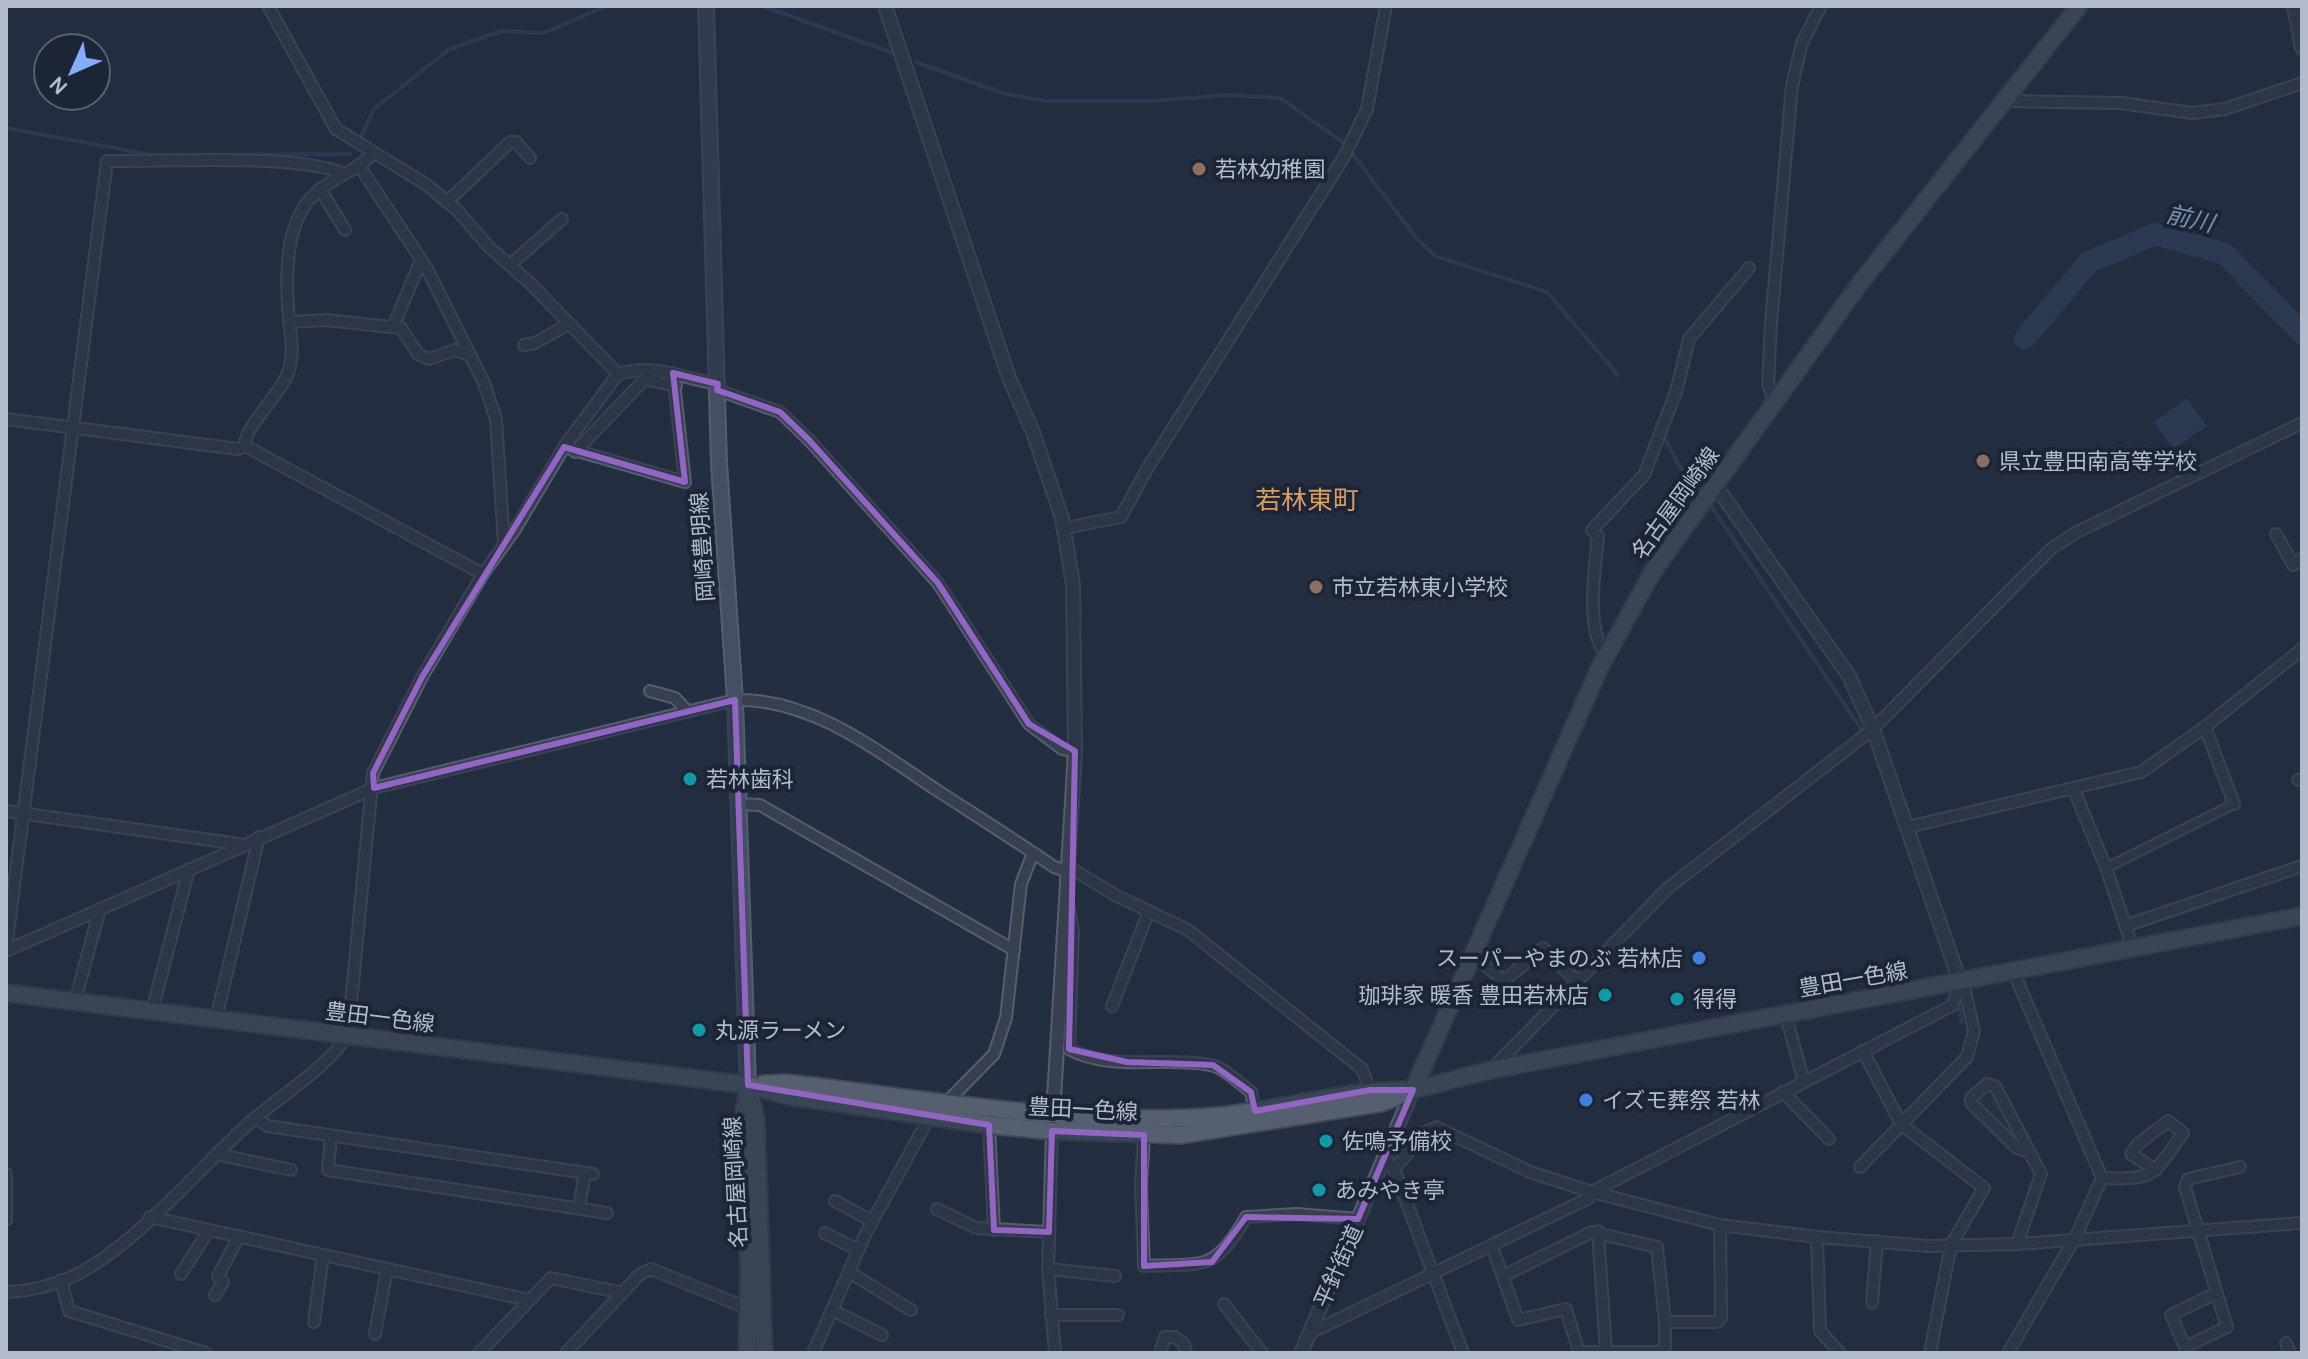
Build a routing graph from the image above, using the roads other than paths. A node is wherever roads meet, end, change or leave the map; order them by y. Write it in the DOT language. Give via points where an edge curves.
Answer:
graph roads {
  1 [pos="268,6"];
  2 [pos="706,6"];
  3 [pos="885,6"];
  4 [pos="1386,6"];
  5 [pos="1821,6"];
  6 [pos="2079,6"];
  7 [pos="2294,6"];
  8 [pos="2302,48"];
  9 [pos="2302,83"];
  10 [pos="2004,101"];
  11 [pos="373,154"];
  12 [pos="530,158"];
  13 [pos="360,167"];
  14 [pos="344,174"];
  15 [pos="320,189"];
  16 [pos="447,202"];
  17 [pos="562,219"];
  18 [pos="345,230"];
  19 [pos="421,260"];
  20 [pos="510,265"];
  21 [pos="1749,268"];
  22 [pos="289,322"];
  23 [pos="569,324"];
  24 [pos="393,327"];
  25 [pos="524,345"];
  26 [pos="470,355"];
  27 [pos="673,373"];
  28 [pos="618,374"];
  29 [pos="676,386"];
  30 [pos="717,387"];
  31 [pos="1774,400"];
  32 [pos="6,419"];
  33 [pos="2302,423"];
  34 [pos="72,427"];
  35 [pos="245,446"];
  36 [pos="564,447"];
  37 [pos="575,452"];
  38 [pos="1716,486"];
  39 [pos="1065,528"];
  40 [pos="2276,534"];
  41 [pos="504,544"];
  42 [pos="2302,558"];
  43 [pos="483,574"];
  44 [pos="2302,649"];
  45 [pos="1606,654"];
  46 [pos="650,691"];
  47 [pos="735,700"];
  48 [pos="687,711"];
  49 [pos="2205,727"];
  50 [pos="1873,729"];
  51 [pos="1075,751"];
  52 [pos="374,788"];
  53 [pos="2074,790"];
  54 [pos="738,804"];
  55 [pos="2234,804"];
  56 [pos="6,811"];
  57 [pos="24,813"];
  58 [pos="1908,827"];
  59 [pos="259,837"];
  60 [pos="241,845"];
  61 [pos="1033,853"];
  62 [pos="2302,866"];
  63 [pos="2106,868"];
  64 [pos="189,869"];
  65 [pos="1069,870"];
  66 [pos="1067,898"];
  67 [pos="100,909"];
  68 [pos="1149,911"];
  69 [pos="2302,916"];
  70 [pos="2125,926"];
  71 [pos="2133,948"];
  72 [pos="6,950"];
  73 [pos="1014,950"];
  74 [pos="1473,955"];
  75 [pos="2013,971"];
  76 [pos="1577,982"];
  77 [pos="1962,982"];
  78 [pos="6,993"];
  79 [pos="75,1001"];
  80 [pos="1112,1006"];
  81 [pos="152,1011"];
  82 [pos="1785,1013"];
  83 [pos="216,1019"];
  84 [pos="348,1035"];
  85 [pos="1863,1051"];
  86 [pos="1491,1070"];
  87 [pos="1804,1082"];
  88 [pos="748,1085"];
  89 [pos="1370,1090"];
  90 [pos="1413,1090"];
  91 [pos="1783,1092"];
  92 [pos="946,1103"];
  93 [pos="1255,1111"];
  94 [pos="930,1116"];
  95 [pos="256,1117"];
  96 [pos="1053,1124"];
  97 [pos="1901,1124"];
  98 [pos="989,1125"];
  99 [pos="1144,1135"];
  100 [pos="331,1136"];
  101 [pos="1829,1139"];
  102 [pos="2030,1152"];
  103 [pos="216,1154"];
  104 [pos="1385,1158"];
  105 [pos="1860,1167"];
  106 [pos="2240,1167"];
  107 [pos="1394,1169"];
  108 [pos="291,1170"];
  109 [pos="2156,1170"];
  110 [pos="6,1174"];
  111 [pos="2102,1178"];
  112 [pos="1592,1192"];
  113 [pos="835,1201"];
  114 [pos="579,1208"];
  115 [pos="937,1209"];
  116 [pos="607,1213"];
  117 [pos="150,1217"];
  118 [pos="1358,1219"];
  119 [pos="6,1220"];
  120 [pos="872,1221"];
  121 [pos="2302,1223"];
  122 [pos="1720,1225"];
  123 [pos="209,1230"];
  124 [pos="994,1230"];
  125 [pos="2197,1230"];
  126 [pos="1598,1231"];
  127 [pos="1049,1232"];
  128 [pos="825,1233"];
  129 [pos="239,1236"];
  130 [pos="1817,1237"];
  131 [pos="2075,1238"];
  132 [pos="1877,1241"];
  133 [pos="2017,1244"];
  134 [pos="1951,1245"];
  135 [pos="1492,1246"];
  136 [pos="858,1250"];
  137 [pos="323,1255"];
  138 [pos="387,1269"];
  139 [pos="1048,1269"];
  140 [pos="849,1272"];
  141 [pos="181,1274"];
  142 [pos="1435,1275"];
  143 [pos="1115,1276"];
  144 [pos="1503,1276"];
  145 [pos="61,1280"];
  146 [pos="6,1292"];
  147 [pos="623,1293"];
  148 [pos="2216,1293"];
  149 [pos="215,1295"];
  150 [pos="529,1300"];
  151 [pos="1872,1303"];
  152 [pos="1224,1304"];
  153 [pos="747,1308"];
  154 [pos="832,1310"];
  155 [pos="911,1310"];
  156 [pos="1051,1315"];
  157 [pos="1118,1315"];
  158 [pos="314,1322"];
  159 [pos="1665,1322"];
  160 [pos="375,1334"];
  161 [pos="1308,1334"];
  162 [pos="882,1335"];
  163 [pos="1257,1352"];
  164 [pos="1606,1352"];
  165 [pos="206,1353"];
  166 [pos="479,1353"];
  167 [pos="566,1353"];
  168 [pos="747,1353"];
  169 [pos="764,1353"];
  170 [pos="813,1353"];
  171 [pos="1055,1353"];
  172 [pos="1160,1353"];
  173 [pos="1186,1353"];
  174 [pos="1301,1353"];
  175 [pos="1463,1353"];
  176 [pos="1840,1353"];
  177 [pos="1930,1353"];
  178 [pos="2008,1353"];
  1 -- 11 [label="street" via="336,129"];
  2 -- 30 [label="main road, 岡崎豊明線"];
  3 -- 39 [label="street" via="1009,378"];
  4 -- 39 [label="street" via="1367,109 1344,157 1121,517"];
  5 -- 31 [label="street" via="1802,43 1788,117 1770,338 1768,384"];
  6 -- 10 [label="main road, 名古屋岡崎線"];
  7 -- 8 [label="street"];
  9 -- 10 [label="street" via="2225,109 2192,113 2121,103"];
  10 -- 31 [label="main road, 名古屋岡崎線"];
  11 -- 13 [label="street"];
  11 -- 16 [label="street"];
  12 -- 16 [label="street" via="510,142"];
  13 -- 14 [label="street"];
  13 -- 19 [label="street"];
  14 -- 15 [label="street"];
  14 -- 34 [label="street" via="293,164 107,161"];
  15 -- 18 [label="street"];
  15 -- 22 [label="street" via="304,207 288,254"];
  16 -- 20 [label="street"];
  17 -- 20 [label="street"];
  19 -- 24 [label="street"];
  19 -- 26 [label="street"];
  20 -- 23 [label="street"];
  21 -- 45 [label="street" via="1689,339 1676,392 1644,475 1592,530 1598,537 1593,593 1600,647"];
  22 -- 24 [label="street"];
  22 -- 35 [label="street" via="289,370"];
  23 -- 25 [label="street"];
  23 -- 28 [label="street"];
  24 -- 26 [label="street" via="401,328 418,354 429,359 455,350"];
  26 -- 41 [label="street" via="496,419"];
  27 -- 28 [label="street" via="644,368"];
  27 -- 29 [label="street"];
  27 -- 30 [label="street"];
  28 -- 36 [label="street"];
  29 -- 37 [label="street" via="645,379"];
  29 -- 37 [label="street" via="685,482"];
  30 -- 47 [label="main road, 岡崎豊明線"];
  30 -- 51 [label="street" via="780,412 809,440 938,583 1029,724 1062,749"];
  31 -- 38 [label="main road, 名古屋岡崎線"];
  32 -- 34 [label="street"];
  33 -- 50 [label="street" via="2052,548"];
  34 -- 35 [label="street"];
  34 -- 57 [label="street"];
  35 -- 43 [label="street"];
  36 -- 37 [label="street"];
  36 -- 41 [label="street"];
  38 -- 45 [label="main road, 名古屋岡崎線" via="1652,573"];
  38 -- 50 [label="street" via="1840,661"];
  39 -- 51 [label="street" via="1073,584"];
  40 -- 42 [label="street" via="2293,565"];
  41 -- 43 [label="street"];
  43 -- 52 [label="street" via="373,773"];
  44 -- 49 [label="street"];
  45 -- 74 [label="main road, 名古屋岡崎線"];
  46 -- 48 [label="street" via="675,698"];
  47 -- 48 [label="street"];
  47 -- 54 [label="main road, 岡崎豊明線"];
  47 -- 61 [label="street" via="785,705 809,714 891,758"];
  48 -- 52 [label="street"];
  49 -- 53 [label="street" via="2141,772"];
  49 -- 55 [label="street"];
  50 -- 58 [label="street"];
  50 -- 76 [label="street" via="1668,888"];
  51 -- 65 [label="street"];
  52 -- 59 [label="street"];
  52 -- 84 [label="street"];
  53 -- 58 [label="street"];
  53 -- 63 [label="street"];
  54 -- 73 [label="street" via="760,805"];
  54 -- 88 [label="main road, 岡崎豊明線"];
  55 -- 63 [label="street"];
  56 -- 57 [label="street"];
  57 -- 60 [label="street"];
  57 -- 72 [label="street"];
  58 -- 77 [label="street"];
  59 -- 60 [label="street"];
  59 -- 83 [label="street"];
  60 -- 64 [label="street"];
  61 -- 65 [label="street"];
  61 -- 73 [label="street" via="1021,884"];
  62 -- 70 [label="street"];
  63 -- 70 [label="street"];
  64 -- 67 [label="street"];
  64 -- 81 [label="street"];
  65 -- 66 [label="street"];
  65 -- 68 [label="street"];
  66 -- 93 [label="street" via="1073,931 1069,1049 1127,1062 1213,1065 1251,1092"];
  66 -- 96 [label="street"];
  67 -- 72 [label="street"];
  67 -- 79 [label="street"];
  68 -- 80 [label="street"];
  68 -- 89 [label="street" via="1188,930 1362,1069"];
  69 -- 71 [label="main road, 豊田一色線"];
  70 -- 71 [label="street"];
  71 -- 75 [label="main road, 豊田一色線"];
  73 -- 92 [label="street" via="1006,1018 994,1054"];
  74 -- 76 [label="street" via="1504,981 1543,948"];
  74 -- 90 [label="main road, 名古屋岡崎線"];
  75 -- 77 [label="main road, 豊田一色線"];
  75 -- 111 [label="street"];
  76 -- 86 [label="street"];
  77 -- 82 [label="main road, 豊田一色線"];
  77 -- 85 [label="street" via="1953,1005"];
  77 -- 97 [label="street" via="1974,1031 1967,1057"];
  78 -- 79 [label="main road, 豊田一色線"];
  79 -- 81 [label="main road, 豊田一色線"];
  81 -- 83 [label="main road, 豊田一色線"];
  82 -- 86 [label="main road, 豊田一色線"];
  82 -- 87 [label="street"];
  83 -- 84 [label="main road, 豊田一色線"];
  84 -- 88 [label="main road, 豊田一色線"];
  84 -- 95 [label="street" via="337,1051"];
  85 -- 87 [label="street"];
  85 -- 97 [label="street"];
  86 -- 90 [label="main road, 豊田一色線"];
  87 -- 91 [label="street"];
  88 -- 92 [label="main road, 豊田一色線" via="786,1083"];
  88 -- 94 [label="main road, 豊田一色線" via="787,1096"];
  88 -- 153 [label="main road, 名古屋岡崎線" via="742,1122"];
  88 -- 169 [label="main road, 名古屋岡崎線" via="756,1120"];
  89 -- 90 [label="main road, 豊田一色線"];
  89 -- 93 [label="main road, 豊田一色線"];
  90 -- 99 [label="main road, 豊田一色線" via="1381,1103 1181,1135"];
  90 -- 104 [label="street, 平針街道"];
  91 -- 101 [label="street"];
  91 -- 112 [label="street"];
  92 -- 96 [label="main road, 豊田一色線"];
  93 -- 96 [label="main road, 豊田一色線"];
  94 -- 98 [label="main road, 豊田一色線"];
  94 -- 120 [label="street"];
  95 -- 100 [label="street" via="267,1126"];
  95 -- 103 [label="street"];
  96 -- 98 [label="main road, 豊田一色線"];
  96 -- 99 [label="main road, 豊田一色線"];
  96 -- 127 [label="street"];
  97 -- 105 [label="street"];
  97 -- 134 [label="street" via="1984,1188"];
  98 -- 124 [label="street"];
  99 -- 118 [label="street" via="1144,1266 1212,1262 1228,1248 1246,1217"];
  100 -- 114 [label="street" via="328,1170"];
  100 -- 114 [label="street" via="589,1174"];
  102 -- 102 [label="street" via="1995,1086 1987,1084 1971,1103 2017,1148"];
  102 -- 133 [label="street" via="2041,1179"];
  103 -- 108 [label="street"];
  103 -- 117 [label="street"];
  104 -- 107 [label="street"];
  104 -- 118 [label="street, 平針街道"];
  106 -- 125 [label="street" via="2188,1179 2185,1187"];
  107 -- 112 [label="street" via="1436,1127 1530,1172"];
  107 -- 142 [label="street"];
  109 -- 109 [label="street" via="2183,1133 2168,1121 2131,1154"];
  109 -- 111 [label="street" via="2141,1179"];
  110 -- 119 [label="street"];
  111 -- 131 [label="street"];
  112 -- 122 [label="street"];
  112 -- 135 [label="street"];
  113 -- 120 [label="street"];
  114 -- 116 [label="street"];
  115 -- 124 [label="street" via="976,1228"];
  117 -- 123 [label="street"];
  117 -- 145 [label="street" via="92,1266"];
  118 -- 161 [label="street, 平針街道"];
  120 -- 136 [label="street"];
  121 -- 125 [label="street"];
  122 -- 130 [label="street"];
  122 -- 159 [label="street" via="1721,1318"];
  123 -- 129 [label="street"];
  123 -- 141 [label="street"];
  124 -- 127 [label="street"];
  125 -- 131 [label="street"];
  125 -- 148 [label="street"];
  126 -- 144 [label="street"];
  126 -- 159 [label="street" via="1657,1247"];
  126 -- 164 [label="street"];
  127 -- 139 [label="street"];
  128 -- 136 [label="street"];
  129 -- 137 [label="street"];
  129 -- 149 [label="street" via="218,1276 223,1282"];
  130 -- 132 [label="street"];
  130 -- 176 [label="street" via="1820,1331"];
  131 -- 133 [label="street"];
  131 -- 178 [label="street"];
  132 -- 134 [label="street"];
  132 -- 151 [label="street"];
  133 -- 134 [label="street"];
  134 -- 177 [label="street"];
  135 -- 142 [label="street"];
  135 -- 144 [label="street"];
  136 -- 140 [label="street"];
  137 -- 138 [label="street"];
  137 -- 158 [label="street"];
  138 -- 150 [label="street"];
  138 -- 160 [label="street"];
  139 -- 143 [label="street"];
  139 -- 156 [label="street"];
  140 -- 154 [label="street"];
  140 -- 155 [label="street"];
  142 -- 161 [label="street"];
  142 -- 175 [label="street"];
  144 -- 164 [label="street" via="1518,1320 1566,1309 1579,1352"];
  145 -- 146 [label="street"];
  145 -- 165 [label="street" via="69,1311"];
  147 -- 150 [label="street" via="551,1278"];
  147 -- 153 [label="street" via="651,1269"];
  147 -- 167 [label="street"];
  148 -- 148 [label="street" via="2227,1327 2185,1347 2171,1315"];
  150 -- 166 [label="street"];
  152 -- 163 [label="street"];
  153 -- 168 [label="main road, 名古屋岡崎線"];
  154 -- 162 [label="street"];
  154 -- 170 [label="street"];
  156 -- 157 [label="street"];
  156 -- 171 [label="street"];
  159 -- 164 [label="street" via="1661,1351"];
  161 -- 174 [label="street, 平針街道"];
  172 -- 173 [label="street" via="1165,1337 1175,1337"];
}
